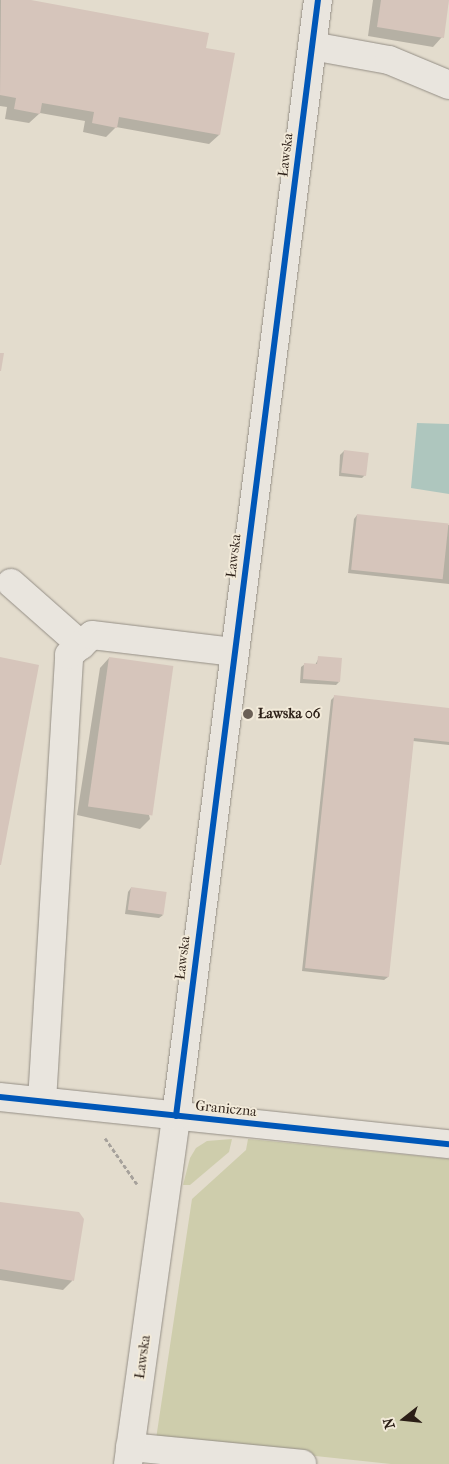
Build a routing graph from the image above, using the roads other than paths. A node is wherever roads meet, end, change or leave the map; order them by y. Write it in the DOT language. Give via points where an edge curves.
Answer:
graph roads {
  1 [pos="318,0"];
  2 [pos="312,46"];
  3 [pos="449,85"];
  4 [pos="11,583"];
  5 [pos="81,645"];
  6 [pos="235,652"];
  7 [pos="0,1097"];
  8 [pos="42,1101"];
  9 [pos="176,1116"];
  10 [pos="449,1144"];
  11 [pos="129,1455"];
  12 [pos="302,1464"];
  1 -- 2 [label="street, Ławska"];
  2 -- 3 [label="street" via="389,60"];
  2 -- 6 [label="street, Ławska"];
  4 -- 5 [label="street"];
  5 -- 6 [label="street" via="92,635"];
  5 -- 8 [label="street" via="69,655"];
  6 -- 9 [label="street, Ławska"];
  7 -- 8 [label="street, Graniczna"];
  8 -- 9 [label="street, Graniczna"];
  9 -- 10 [label="street, Graniczna"];
  9 -- 11 [label="street, Ławska"];
  11 -- 12 [label="street"];
}
